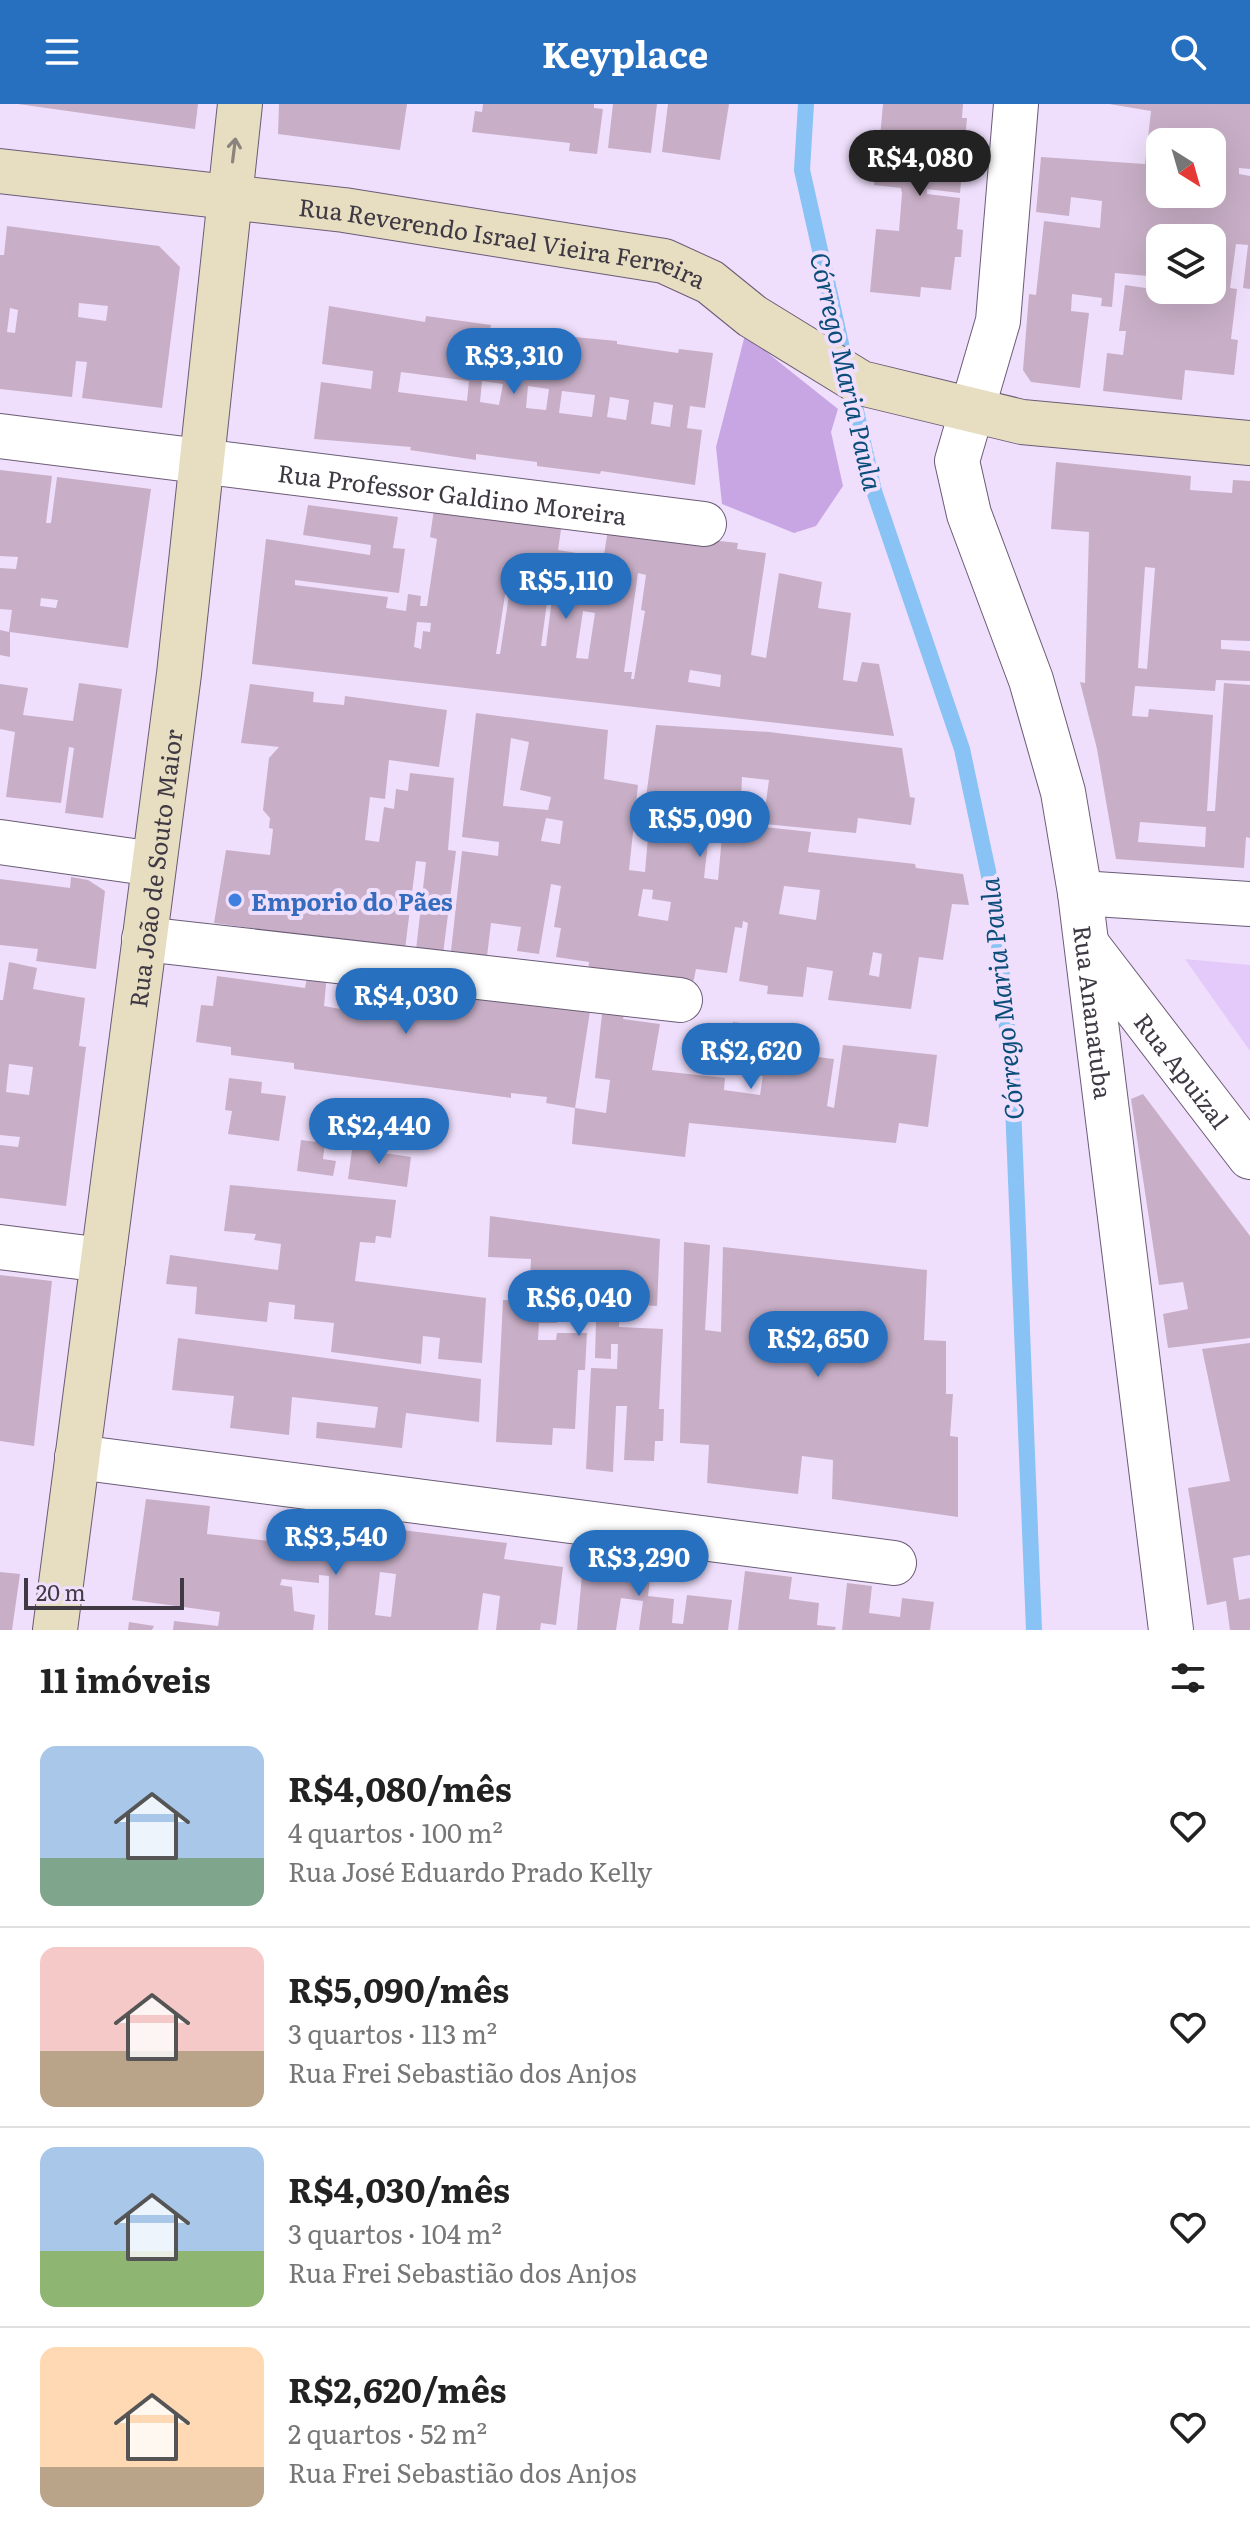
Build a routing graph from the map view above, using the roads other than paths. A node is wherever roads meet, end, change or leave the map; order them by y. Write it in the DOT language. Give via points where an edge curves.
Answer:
graph roads {
  1 [pos="240,104"];
  2 [pos="1016,104"];
  3 [pos="0,171"];
  4 [pos="229,197"];
  5 [pos="969,412"];
  6 [pos="0,436"];
  7 [pos="1250,443"];
  8 [pos="202,462"];
  9 [pos="704,524"];
  10 [pos="0,842"];
  11 [pos="154,864"];
  12 [pos="1080,893"];
  13 [pos="1250,904"];
  14 [pos="144,939"];
  15 [pos="1086,944"];
  16 [pos="680,1000"];
  17 [pos="1250,1157"];
  18 [pos="0,1247"];
  19 [pos="103,1260"];
  20 [pos="77,1457"];
  21 [pos="894,1563"];
  22 [pos="55,1630"];
  23 [pos="1171,1630"];
  4 -- 1 [label="street, Rua João de Souto Maior, one-way"];
  2 -- 5 [label="street, Rua Ananatuba" via="998,321"];
  3 -- 4 [label="street, Rua Reverendo Israel Vieira Ferreira"];
  4 -- 5 [label="street, Rua Reverendo Israel Vieira Ferreira" via="664,261 710,282 752,316 861,383"];
  4 -- 8 [label="street, Rua João de Souto Maior"];
  5 -- 7 [label="street, Rua Reverendo Israel Vieira Ferreira" via="1022,422"];
  5 -- 12 [label="street, Rua Ananatuba" via="957,461 969,514 1031,680 1063,792"];
  6 -- 8 [label="street, Rua Professor Galdino Moreira"];
  8 -- 9 [label="street, Rua Professor Galdino Moreira"];
  8 -- 11 [label="street, Rua João de Souto Maior"];
  10 -- 11 [label="street"];
  11 -- 14 [label="street, Rua João de Souto Maior"];
  12 -- 13 [label="street"];
  12 -- 15 [label="street, Rua Ananatuba"];
  14 -- 16 [label="street"];
  14 -- 19 [label="street, Rua João de Souto Maior"];
  15 -- 17 [label="street, Rua Apuizal"];
  15 -- 23 [label="street, Rua Ananatuba"];
  18 -- 19 [label="street"];
  19 -- 20 [label="street, Rua João de Souto Maior"];
  20 -- 21 [label="street"];
  20 -- 22 [label="street, Rua João de Souto Maior"];
}
